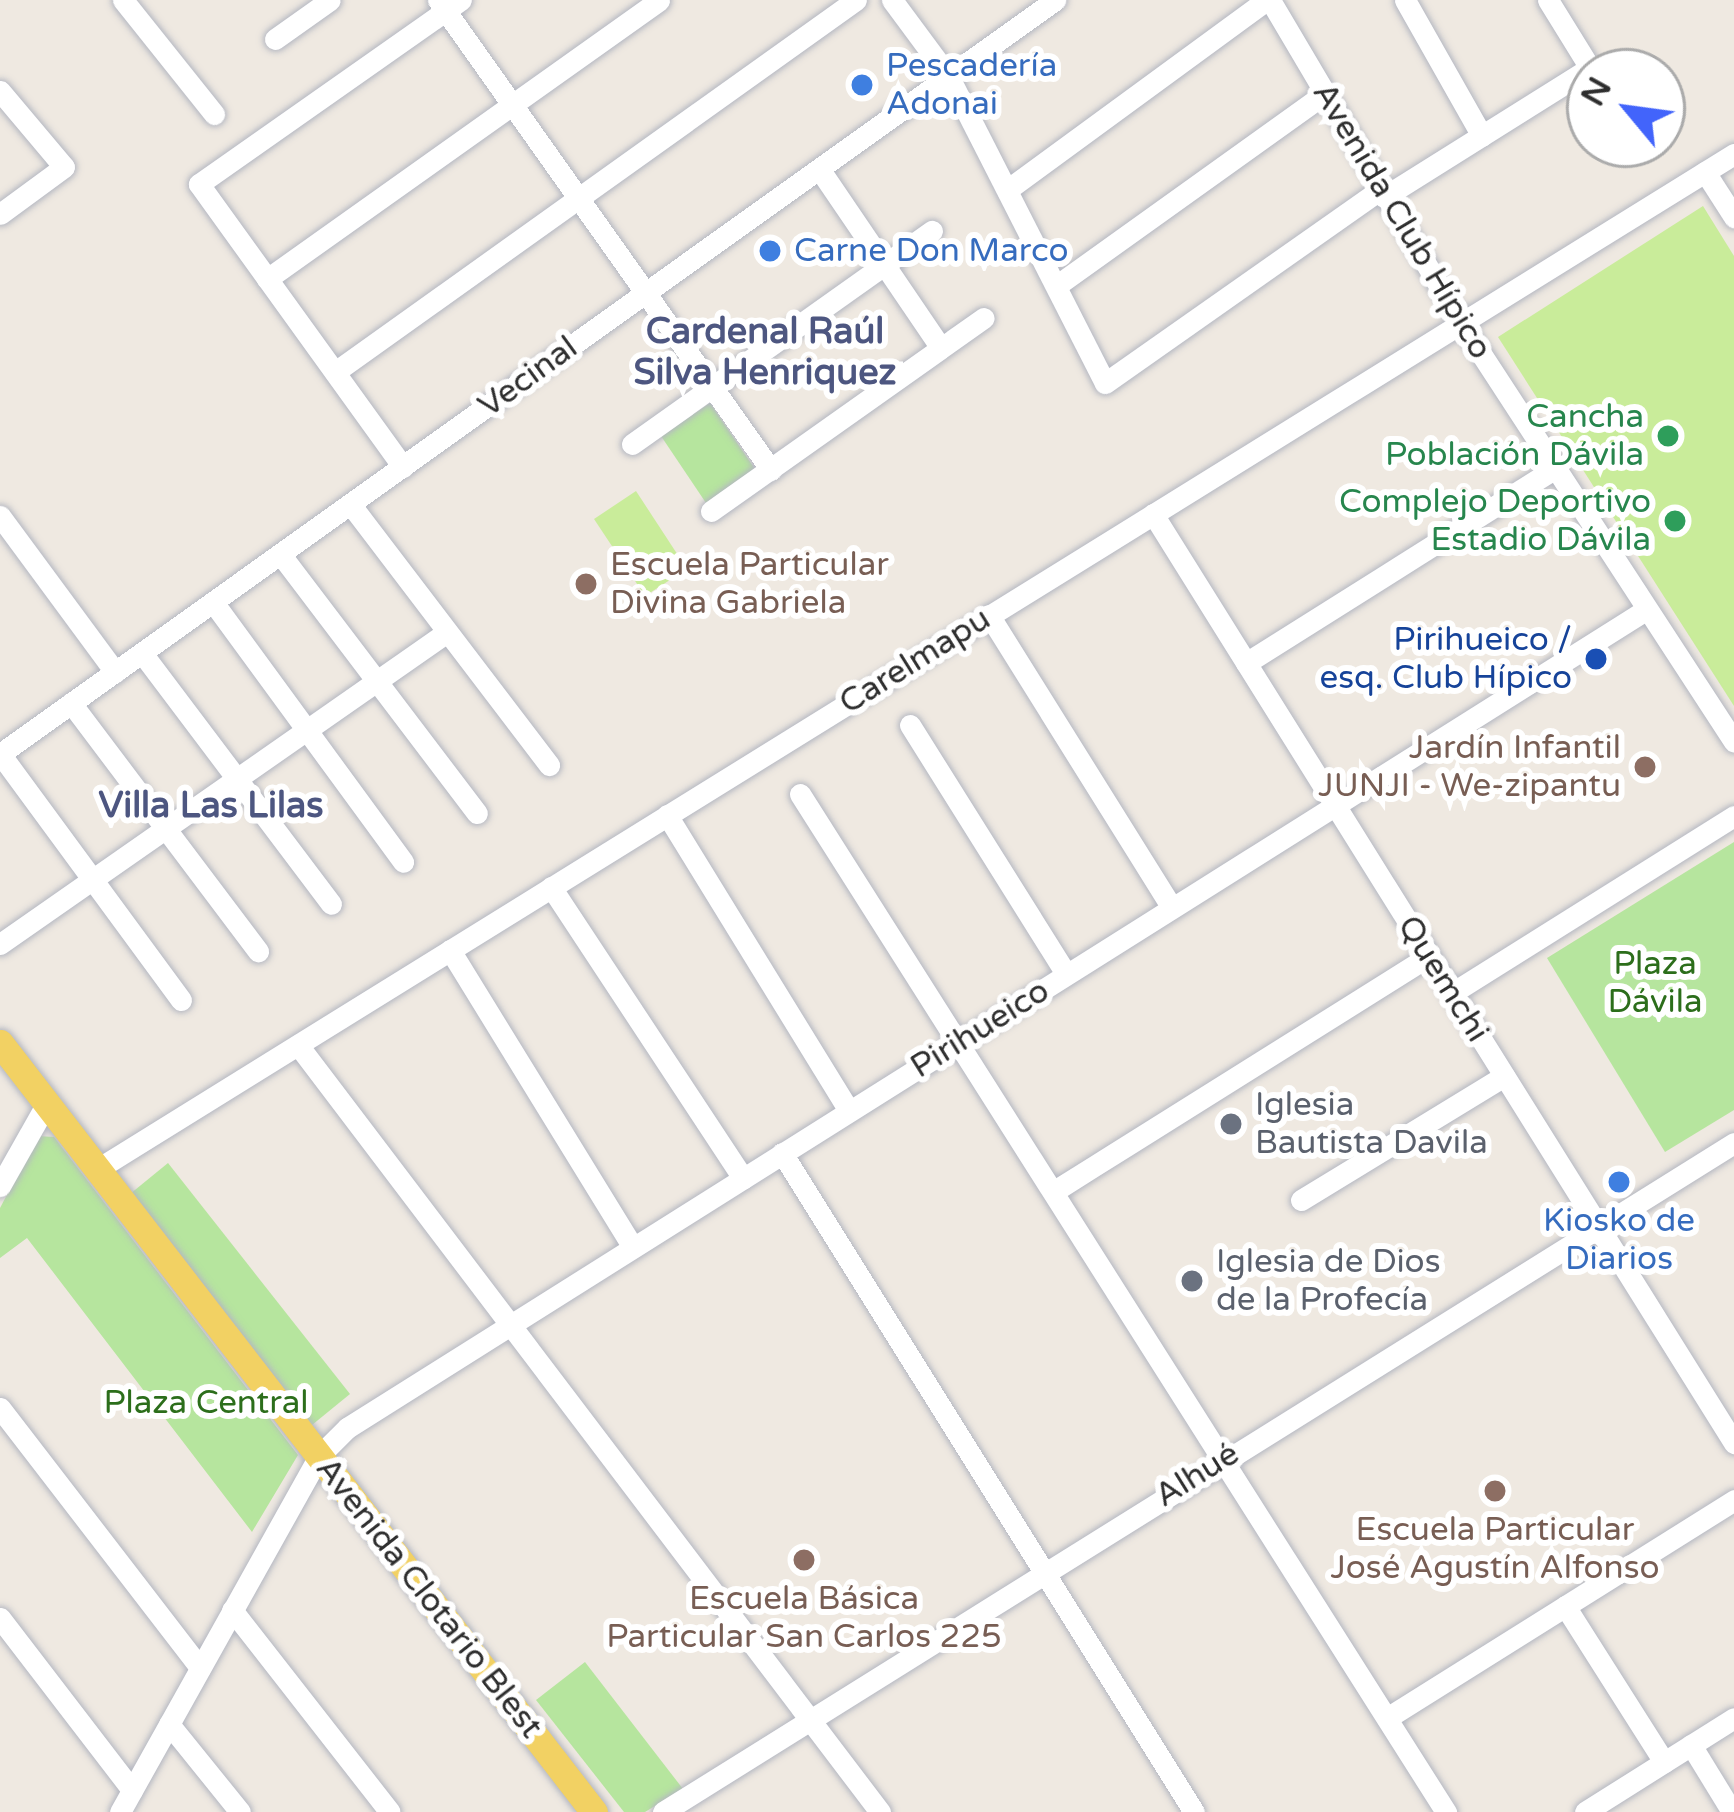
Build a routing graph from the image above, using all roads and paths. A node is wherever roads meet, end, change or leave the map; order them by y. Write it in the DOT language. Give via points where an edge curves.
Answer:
graph roads {
  1 [pos="123,0"];
  2 [pos="330,0"];
  3 [pos="659,0"];
  4 [pos="856,0"];
  5 [pos="892,0"];
  6 [pos="1055,0"];
  7 [pos="1269,0"];
  8 [pos="1405,0"];
  9 [pos="1548,0"];
  10 [pos="448,4"];
  11 [pos="275,39"];
  12 [pos="949,77"];
  13 [pos="0,91"];
  14 [pos="1324,94"];
  15 [pos="515,104"];
  16 [pos="214,114"];
  17 [pos="1482,136"];
  18 [pos="1734,154"];
  19 [pos="820,170"];
  20 [pos="1705,172"];
  21 [pos="1007,190"];
  22 [pos="1382,193"];
  23 [pos="581,194"];
  24 [pos="0,214"];
  25 [pos="1734,217"];
  26 [pos="932,231"];
  27 [pos="884,265"];
  28 [pos="267,279"];
  29 [pos="1056,286"];
  30 [pos="646,291"];
  31 [pos="984,318"];
  32 [pos="1463,326"];
  33 [pos="941,348"];
  34 [pos="335,372"];
  35 [pos="712,387"];
  36 [pos="632,444"];
  37 [pos="403,467"];
  38 [pos="1556,468"];
  39 [pos="771,470"];
  40 [pos="351,505"];
  41 [pos="711,511"];
  42 [pos="1153,514"];
  43 [pos="0,516"];
  44 [pos="281,555"];
  45 [pos="213,602"];
  46 [pos="1647,609"];
  47 [pos="989,615"];
  48 [pos="447,632"];
  49 [pos="142,652"];
  50 [pos="1246,663"];
  51 [pos="115,672"];
  52 [pos="376,681"];
  53 [pos="71,704"];
  54 [pos="910,725"];
  55 [pos="306,730"];
  56 [pos="1734,742"];
  57 [pos="0,754"];
  58 [pos="549,765"];
  59 [pos="237,778"];
  60 [pos="800,794"];
  61 [pos="1335,806"];
  62 [pos="477,813"];
  63 [pos="667,815"];
  64 [pos="1734,816"];
  65 [pos="165,828"];
  66 [pos="403,862"];
  67 [pos="92,879"];
  68 [pos="551,887"];
  69 [pos="332,904"];
  70 [pos="1172,908"];
  71 [pos="0,944"];
  72 [pos="450,950"];
  73 [pos="258,951"];
  74 [pos="1429,956"];
  75 [pos="1066,974"];
  76 [pos="1452,993"];
  77 [pos="181,1000"];
  78 [pos="962,1040"];
  79 [pos="0,1042"];
  80 [pos="298,1045"];
  81 [pos="1504,1076"];
  82 [pos="47,1103"];
  83 [pos="848,1112"];
  84 [pos="1734,1143"];
  85 [pos="782,1154"];
  86 [pos="96,1170"];
  87 [pos="743,1178"];
  88 [pos="0,1186"];
  89 [pos="1056,1190"];
  90 [pos="1301,1200"];
  91 [pos="1598,1226"];
  92 [pos="633,1247"];
  93 [pos="511,1324"];
  94 [pos="0,1408"];
  95 [pos="1734,1443"];
  96 [pos="319,1456"];
  97 [pos="1222,1458"];
  98 [pos="1734,1500"];
  99 [pos="1044,1572"];
  100 [pos="1565,1606"];
  101 [pos="232,1610"];
  102 [pos="0,1618"];
  103 [pos="200,1668"];
  104 [pos="1387,1718"];
  105 [pos="1734,1718"];
  106 [pos="810,1720"];
  107 [pos="169,1724"];
  108 [pos="1691,1745"];
  109 [pos="1664,1762"];
  110 [pos="132,1790"];
  111 [pos="1588,1811"];
  112 [pos="120,1812"];
  113 [pos="241,1812"];
  114 [pos="390,1812"];
  115 [pos="593,1812"];
  116 [pos="663,1812"];
  117 [pos="880,1812"];
  118 [pos="1194,1812"];
  119 [pos="1446,1812"];
  120 [pos="1732,1812"];
  1 -- 16 [label="street"];
  2 -- 11 [label="street"];
  3 -- 15 [label="street"];
  4 -- 23 [label="street"];
  5 -- 12 [label="street"];
  6 -- 12 [label="street, Vecinal"];
  7 -- 14 [label="street, Avenida Club Hípico"];
  7 -- 21 [label="street"];
  8 -- 17 [label="street"];
  9 -- 17 [label="street" via="1590,68"];
  10 -- 15 [label="street"];
  10 -- 28 [label="street" via="199,184"];
  12 -- 19 [label="street, Vecinal"];
  12 -- 21 [label="street"];
  13 -- 24 [label="street" via="64,167"];
  14 -- 22 [label="street, Avenida Club Hípico"];
  14 -- 29 [label="street"];
  15 -- 23 [label="street"];
  15 -- 28 [label="street"];
  17 -- 22 [label="street"];
  18 -- 20 [label="street, Carelmapu"];
  19 -- 27 [label="street"];
  19 -- 30 [label="street, Vecinal"];
  20 -- 25 [label="street"];
  20 -- 32 [label="street, Carelmapu"];
  21 -- 29 [label="street"];
  22 -- 29 [label="street" via="1106,383"];
  22 -- 32 [label="street, Avenida Club Hípico"];
  23 -- 30 [label="street"];
  23 -- 34 [label="street"];
  26 -- 27 [label="street"];
  27 -- 33 [label="street"];
  27 -- 35 [label="street"];
  28 -- 34 [label="street"];
  30 -- 35 [label="street"];
  30 -- 37 [label="street, Vecinal"];
  31 -- 33 [label="street"];
  32 -- 38 [label="street, Avenida Club Hípico"];
  32 -- 42 [label="street, Carelmapu"];
  33 -- 39 [label="street"];
  34 -- 37 [label="street"];
  35 -- 36 [label="street"];
  35 -- 39 [label="street"];
  37 -- 40 [label="street, Vecinal"];
  38 -- 46 [label="street, Avenida Club Hípico"];
  38 -- 50 [label="street"];
  39 -- 41 [label="street"];
  40 -- 44 [label="street, Vecinal"];
  40 -- 48 [label="street"];
  42 -- 47 [label="street, Carelmapu"];
  42 -- 50 [label="street, Quemchi"];
  43 -- 51 [label="street"];
  44 -- 45 [label="street, Vecinal"];
  44 -- 52 [label="street"];
  45 -- 49 [label="street, Vecinal"];
  45 -- 55 [label="street"];
  46 -- 56 [label="street, Avenida Club Hípico"];
  46 -- 61 [label="street, Pirihueico"];
  47 -- 63 [label="street, Carelmapu"];
  47 -- 70 [label="street"];
  48 -- 52 [label="street"];
  48 -- 58 [label="street"];
  49 -- 51 [label="street, Vecinal"];
  49 -- 59 [label="street"];
  50 -- 61 [label="street, Quemchi"];
  51 -- 53 [label="street, Vecinal"];
  52 -- 55 [label="street"];
  52 -- 62 [label="street"];
  53 -- 57 [label="street, Vecinal"];
  53 -- 65 [label="street"];
  54 -- 75 [label="street"];
  55 -- 59 [label="street"];
  55 -- 66 [label="street"];
  57 -- 67 [label="street"];
  59 -- 65 [label="street"];
  59 -- 69 [label="street"];
  60 -- 78 [label="street"];
  61 -- 70 [label="street, Pirihueico"];
  61 -- 74 [label="street, Quemchi"];
  63 -- 68 [label="street, Carelmapu"];
  63 -- 83 [label="street"];
  64 -- 76 [label="street"];
  65 -- 67 [label="street"];
  65 -- 73 [label="street"];
  67 -- 71 [label="street"];
  67 -- 77 [label="street"];
  68 -- 72 [label="street, Carelmapu"];
  68 -- 87 [label="street"];
  70 -- 75 [label="street, Pirihueico"];
  72 -- 80 [label="street, Carelmapu"];
  72 -- 92 [label="street"];
  74 -- 76 [label="street, Quemchi"];
  74 -- 89 [label="street"];
  75 -- 78 [label="street, Pirihueico"];
  76 -- 81 [label="street, Quemchi"];
  78 -- 83 [label="street, Pirihueico"];
  78 -- 89 [label="street"];
  79 -- 82 [label="main road, Avenida Clotario Blest"];
  80 -- 86 [label="street, Carelmapu"];
  80 -- 93 [label="street"];
  81 -- 90 [label="street"];
  81 -- 91 [label="street, Quemchi"];
  82 -- 86 [label="main road, Avenida Clotario Blest"];
  82 -- 88 [label="street"];
  83 -- 85 [label="street, Pirihueico"];
  84 -- 91 [label="street, Alhué"];
  85 -- 87 [label="street, Pirihueico"];
  85 -- 99 [label="street"];
  86 -- 96 [label="main road, Avenida Clotario Blest"];
  87 -- 92 [label="street, Pirihueico"];
  89 -- 97 [label="street"];
  91 -- 95 [label="street, Quemchi"];
  91 -- 97 [label="street, Alhué"];
  92 -- 93 [label="street, Pirihueico"];
  93 -- 96 [label="street, Pirihueico" via="347,1428"];
  93 -- 106 [label="street"];
  94 -- 103 [label="street"];
  96 -- 101 [label="street, Pirihueico"];
  96 -- 115 [label="main road, Avenida Clotario Blest"];
  97 -- 99 [label="street, Alhué"];
  97 -- 104 [label="street"];
  98 -- 100 [label="street"];
  99 -- 106 [label="street, Alhué"];
  99 -- 118 [label="street"];
  100 -- 104 [label="street"];
  100 -- 109 [label="street"];
  101 -- 103 [label="street, Pirihueico"];
  101 -- 114 [label="street"];
  102 -- 110 [label="street"];
  103 -- 107 [label="street, Pirihueico"];
  104 -- 119 [label="street"];
  105 -- 108 [label="street"];
  106 -- 116 [label="street, Alhué"];
  106 -- 117 [label="street"];
  107 -- 110 [label="street, Pirihueico"];
  107 -- 113 [label="street"];
  108 -- 109 [label="street"];
  108 -- 120 [label="street"];
  109 -- 111 [label="street"];
  110 -- 112 [label="street, Pirihueico"];
}
